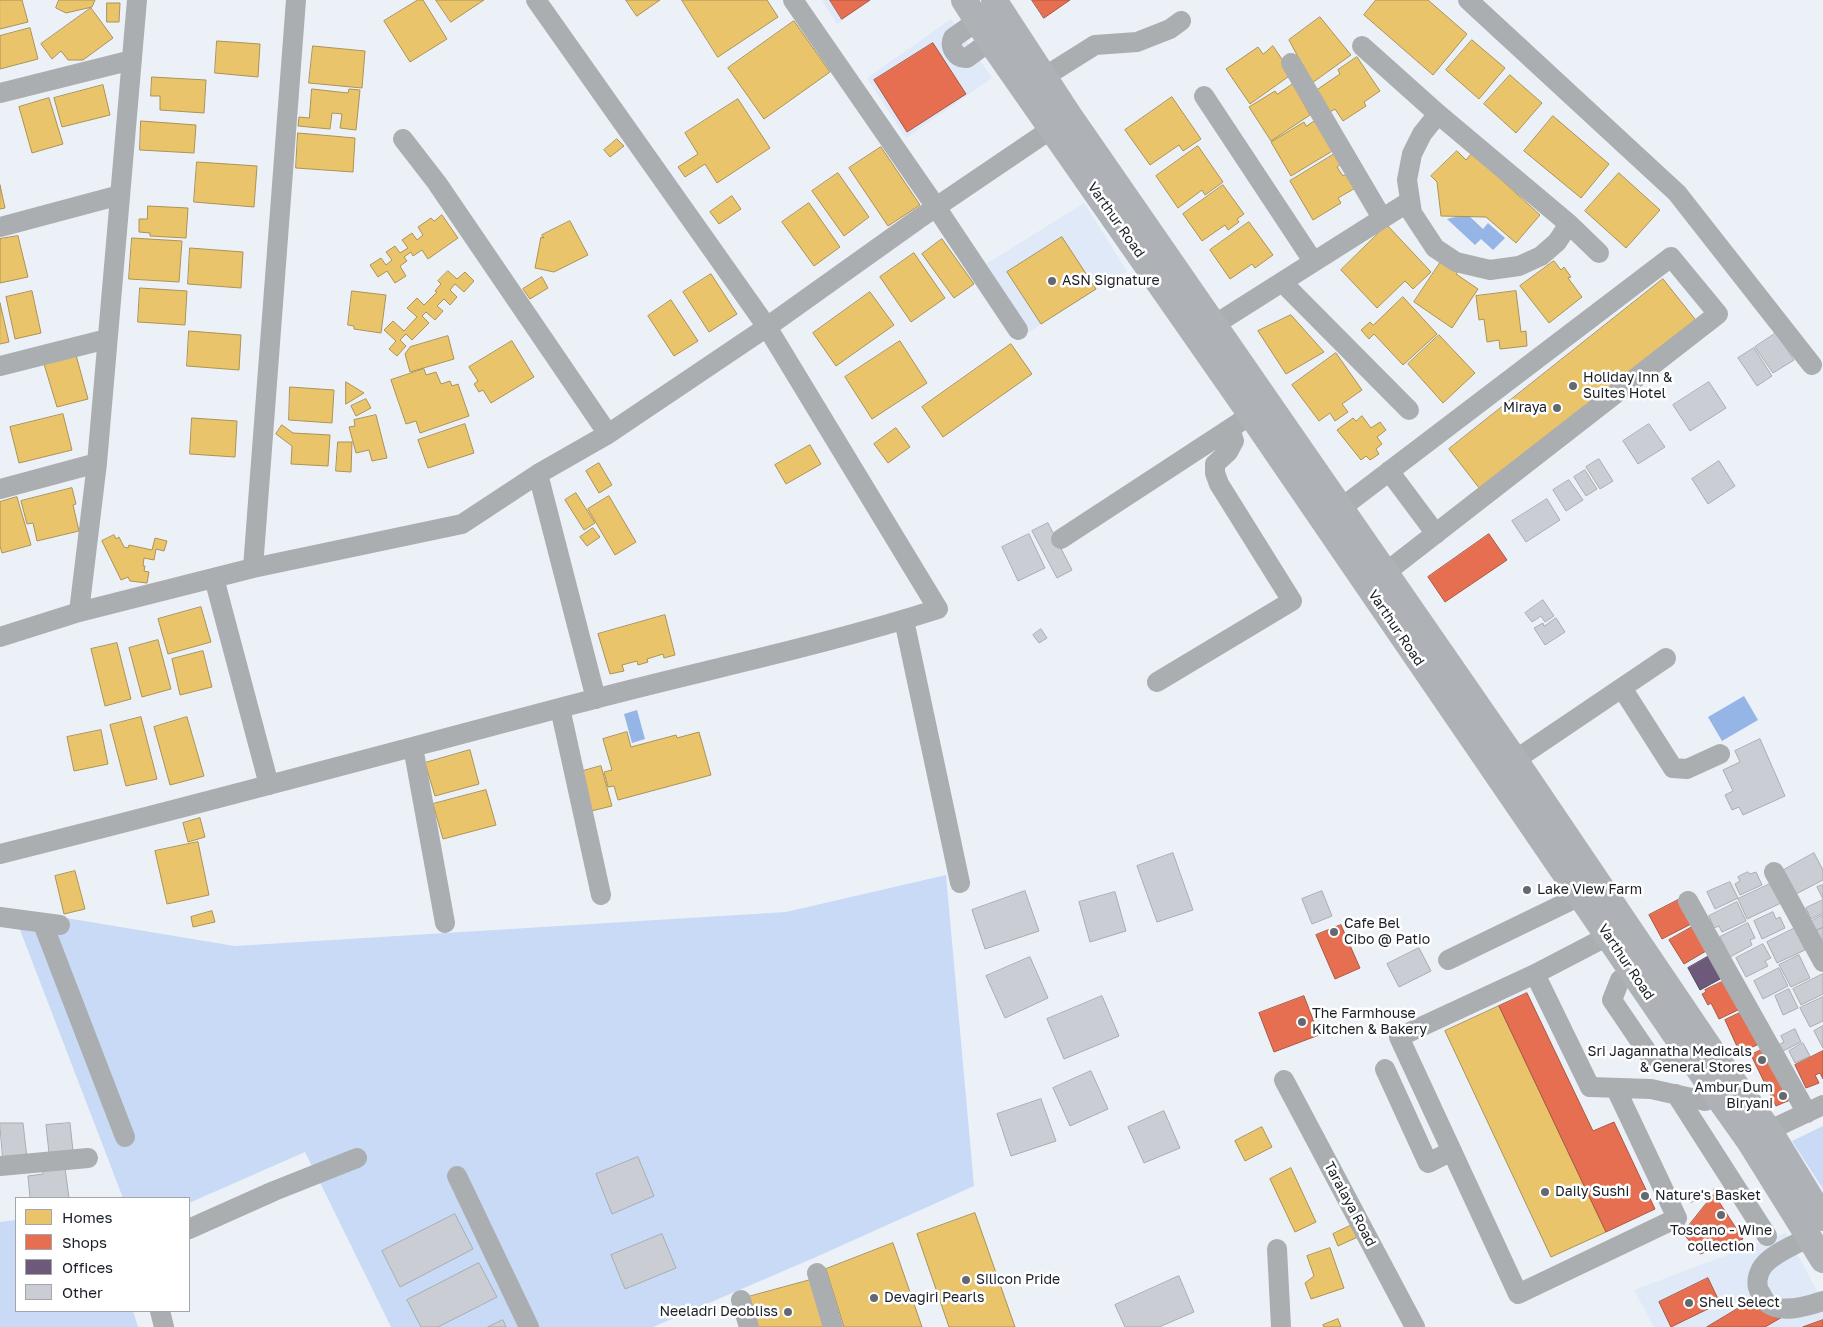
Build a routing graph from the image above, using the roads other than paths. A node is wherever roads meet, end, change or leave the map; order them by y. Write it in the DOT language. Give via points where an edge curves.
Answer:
graph roads {
  1 [pos="137,0"];
  2 [pos="296,0"];
  3 [pos="536,0"];
  4 [pos="793,0"];
  5 [pos="994,0"];
  6 [pos="1468,0"];
  7 [pos="977,21"];
  8 [pos="1181,21"];
  9 [pos="1362,46"];
  10 [pos="132,60"];
  11 [pos="1291,63"];
  12 [pos="1044,77"];
  13 [pos="0,93"];
  14 [pos="1204,96"];
  15 [pos="1438,114"];
  16 [pos="1062,124"];
  17 [pos="402,139"];
  18 [pos="120,195"];
  19 [pos="1410,201"];
  20 [pos="936,207"];
  21 [pos="1382,218"];
  22 [pos="1569,224"];
  23 [pos="0,227"];
  24 [pos="1599,253"];
  25 [pos="1313,261"];
  26 [pos="1282,282"];
  27 [pos="1214,325"];
  28 [pos="767,326"];
  29 [pos="1018,330"];
  30 [pos="107,339"];
  31 [pos="1812,365"];
  32 [pos="0,366"];
  33 [pos="1409,410"];
  34 [pos="1240,422"];
  35 [pos="608,434"];
  36 [pos="97,463"];
  37 [pos="1389,471"];
  38 [pos="538,474"];
  39 [pos="0,489"];
  40 [pos="1341,508"];
  41 [pos="1436,534"];
  42 [pos="1061,539"];
  43 [pos="253,568"];
  44 [pos="1385,573"];
  45 [pos="214,578"];
  46 [pos="80,612"];
  47 [pos="904,620"];
  48 [pos="0,636"];
  49 [pos="1666,658"];
  50 [pos="1158,682"];
  51 [pos="1622,688"];
  52 [pos="596,699"];
  53 [pos="560,708"];
  54 [pos="413,747"];
  55 [pos="1720,754"];
  56 [pos="1515,760"];
  57 [pos="269,785"];
  58 [pos="0,854"];
  59 [pos="1774,872"];
  60 [pos="960,883"];
  61 [pos="601,895"];
  62 [pos="1580,896"];
  63 [pos="1688,902"];
  64 [pos="0,917"];
  65 [pos="445,923"];
  66 [pos="1608,936"];
  67 [pos="1448,960"];
  68 [pos="1823,962"];
  69 [pos="1534,974"];
  70 [pos="1385,1070"];
  71 [pos="1284,1080"];
  72 [pos="1616,1089"];
  73 [pos="1676,1094"];
  74 [pos="1717,1096"];
  75 [pos="1815,1109"];
  76 [pos="1759,1136"];
  77 [pos="126,1137"];
  78 [pos="1452,1151"];
  79 [pos="88,1158"];
  80 [pos="357,1158"];
  81 [pos="0,1166"];
  82 [pos="457,1176"];
  83 [pos="1816,1227"];
  84 [pos="190,1229"];
  85 [pos="1767,1236"];
  86 [pos="1277,1249"];
  87 [pos="1823,1260"];
  88 [pos="817,1273"];
  89 [pos="741,1300"];
  90 [pos="1823,1301"];
  91 [pos="160,1312"];
  92 [pos="164,1327"];
  93 [pos="529,1327"];
  94 [pos="749,1327"];
  95 [pos="833,1327"];
  96 [pos="1281,1327"];
  97 [pos="1415,1327"];
  1 -- 10 [label="street"];
  2 -- 43 [label="street"];
  3 -- 28 [label="street"];
  4 -- 20 [label="street"];
  5 -- 12 [label="main road, Varthur Road"];
  6 -- 31 [label="street" via="1677,193"];
  7 -- 16 [label="main road, Varthur Road"];
  8 -- 12 [label="street" via="1137,42 1094,45"];
  9 -- 15 [label="street"];
  10 -- 13 [label="street"];
  10 -- 18 [label="street"];
  11 -- 21 [label="street"];
  12 -- 16 [label="main road, Varthur Road"];
  14 -- 25 [label="street"];
  15 -- 19 [label="street" via="1422,134 1412,154 1406,180"];
  15 -- 22 [label="street"];
  16 -- 20 [label="street"];
  16 -- 27 [label="main road, Varthur Road"];
  16 -- 34 [label="main road, Varthur Road"];
  17 -- 35 [label="street" via="437,183"];
  18 -- 23 [label="street"];
  18 -- 30 [label="street"];
  19 -- 21 [label="street"];
  19 -- 22 [label="street" via="1412,213 1435,248 1456,262 1490,270 1519,266 1541,256 1557,242"];
  20 -- 28 [label="street"];
  20 -- 29 [label="street"];
  21 -- 25 [label="street"];
  22 -- 24 [label="street"];
  25 -- 26 [label="street"];
  26 -- 27 [label="street"];
  26 -- 33 [label="street"];
  27 -- 40 [label="main road, Varthur Road"];
  28 -- 35 [label="street"];
  28 -- 47 [label="street" via="938,608"];
  30 -- 32 [label="street"];
  30 -- 36 [label="street"];
  34 -- 42 [label="street"];
  34 -- 50 [label="street" via="1228,452 1215,464 1215,473 1292,601"];
  34 -- 62 [label="main road, Varthur Road"];
  35 -- 38 [label="street"];
  36 -- 39 [label="street"];
  36 -- 46 [label="street"];
  37 -- 40 [label="street"];
  37 -- 41 [label="street"];
  37 -- 41 [label="street" via="1671,257 1718,314"];
  38 -- 43 [label="street" via="462,524"];
  38 -- 52 [label="street"];
  40 -- 44 [label="main road, Varthur Road"];
  41 -- 44 [label="street"];
  43 -- 45 [label="street"];
  44 -- 56 [label="main road, Varthur Road"];
  45 -- 46 [label="street"];
  45 -- 57 [label="street"];
  46 -- 48 [label="street"];
  47 -- 52 [label="street"];
  47 -- 60 [label="street"];
  49 -- 51 [label="street"];
  51 -- 55 [label="street" via="1673,768 1687,769"];
  51 -- 56 [label="street"];
  52 -- 53 [label="street"];
  53 -- 54 [label="street"];
  53 -- 61 [label="street"];
  54 -- 57 [label="street"];
  54 -- 65 [label="street"];
  56 -- 76 [label="main road, Varthur Road" via="1722,1066"];
  57 -- 58 [label="street"];
  59 -- 68 [label="street"];
  62 -- 66 [label="main road, Varthur Road"];
  62 -- 67 [label="street"];
  63 -- 75 [label="street"];
  64 -- 77 [label="street" via="52,924"];
  66 -- 69 [label="street"];
  66 -- 74 [label="main road, Varthur Road"];
  69 -- 72 [label="street" via="1590,1087"];
  69 -- 78 [label="street" via="1399,1037"];
  70 -- 78 [label="street" via="1428,1163"];
  71 -- 97 [label="street, Taralaya Road"];
  72 -- 73 [label="street" via="1650,1089"];
  72 -- 78 [label="street" via="1677,1218 1518,1294"];
  73 -- 74 [label="street" via="1705,1101"];
  73 -- 85 [label="street"];
  74 -- 76 [label="main road, Varthur Road"];
  75 -- 76 [label="street"];
  76 -- 83 [label="main road, Varthur Road"];
  79 -- 81 [label="street"];
  80 -- 84 [label="street"];
  82 -- 93 [label="street"];
  83 -- 87 [label="main road, Varthur Road"];
  83 -- 90 [label="street" via="1764,1265 1758,1276 1758,1288 1766,1302 1775,1307 1812,1305"];
  86 -- 96 [label="street"];
  88 -- 95 [label="street"];
  89 -- 94 [label="street"];
  91 -- 92 [label="street"];
}
